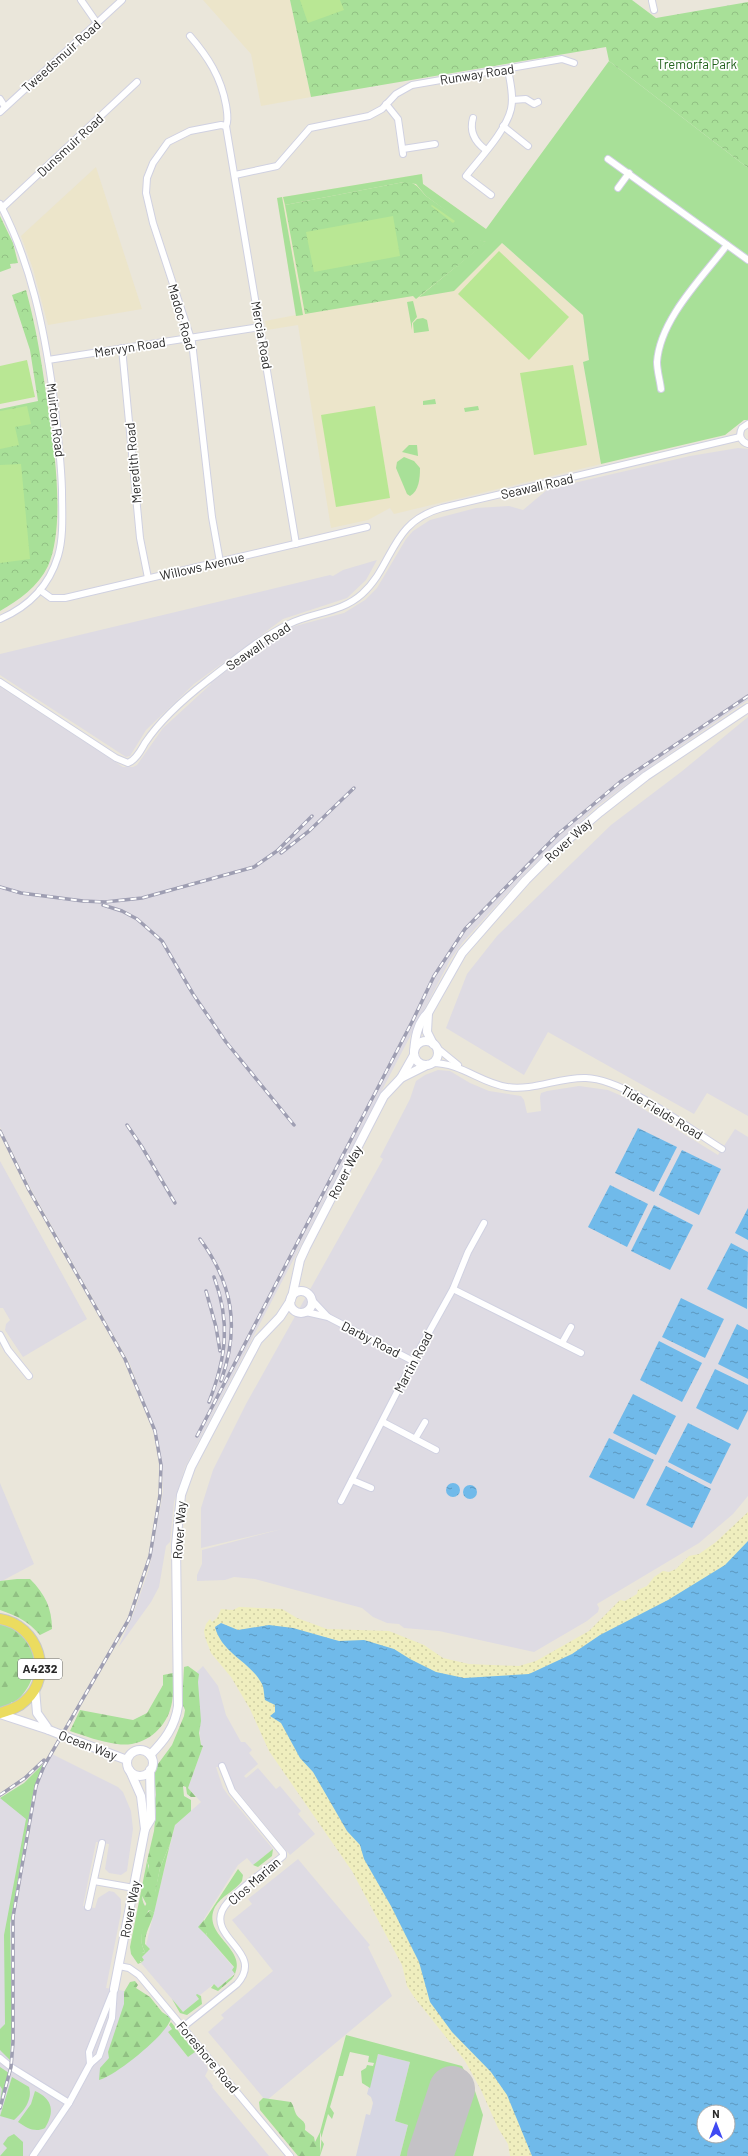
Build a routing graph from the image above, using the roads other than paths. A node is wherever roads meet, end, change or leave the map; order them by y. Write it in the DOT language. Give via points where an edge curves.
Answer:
graph roads {
  1 [pos="81,0"];
  2 [pos="122,0"];
  3 [pos="653,0"];
  4 [pos="645,1"];
  5 [pos="654,10"];
  6 [pos="97,23"];
  7 [pos="190,36"];
  8 [pos="574,63"];
  9 [pos="508,68"];
  10 [pos="137,82"];
  11 [pos="0,99"];
  12 [pos="512,100"];
  13 [pos="538,102"];
  14 [pos="386,104"];
  15 [pos="5,107"];
  16 [pos="0,112"];
  17 [pos="473,118"];
  18 [pos="226,126"];
  19 [pos="503,126"];
  20 [pos="435,144"];
  21 [pos="528,146"];
  22 [pos="486,150"];
  23 [pos="608,159"];
  24 [pos="628,173"];
  25 [pos="235,175"];
  26 [pos="618,188"];
  27 [pos="491,195"];
  28 [pos="1,206"];
  29 [pos="727,245"];
  30 [pos="748,260"];
  31 [pos="260,327"];
  32 [pos="190,337"];
  33 [pos="122,348"];
  34 [pos="48,360"];
  35 [pos="661,389"];
  36 [pos="748,424"];
  37 [pos="740,437"];
  38 [pos="748,444"];
  39 [pos="367,527"];
  40 [pos="296,544"];
  41 [pos="220,562"];
  42 [pos="148,578"];
  43 [pos="40,590"];
  44 [pos="0,619"];
  45 [pos="0,682"];
  46 [pos="748,708"];
  47 [pos="428,1013"];
  48 [pos="434,1046"];
  49 [pos="414,1054"];
  50 [pos="430,1064"];
  51 [pos="460,1068"];
  52 [pos="401,1078"];
  53 [pos="722,1149"];
  54 [pos="484,1223"];
  55 [pos="299,1271"];
  56 [pos="453,1289"];
  57 [pos="309,1296"];
  58 [pos="291,1299"];
  59 [pos="304,1312"];
  60 [pos="328,1317"];
  61 [pos="275,1322"];
  62 [pos="571,1327"];
  63 [pos="0,1335"];
  64 [pos="562,1343"];
  65 [pos="581,1353"];
  66 [pos="413,1360"];
  67 [pos="30,1376"];
  68 [pos="383,1422"];
  69 [pos="425,1422"];
  70 [pos="415,1439"];
  71 [pos="436,1450"];
  72 [pos="352,1480"];
  73 [pos="371,1488"];
  74 [pos="341,1501"];
  75 [pos="2,1619"];
  76 [pos="35,1689"];
  77 [pos="0,1714"];
  78 [pos="49,1730"];
  79 [pos="150,1755"];
  80 [pos="127,1760"];
  81 [pos="222,1766"];
  82 [pos="150,1770"];
  83 [pos="130,1771"];
  84 [pos="145,1829"];
  85 [pos="102,1843"];
  86 [pos="94,1881"];
  87 [pos="134,1888"];
  88 [pos="88,1907"];
  89 [pos="119,1966"];
  90 [pos="114,1989"];
  91 [pos="183,2027"];
  92 [pos="0,2058"];
  93 [pos="90,2064"];
  94 [pos="69,2103"];
  95 [pos="33,2156"];
  96 [pos="290,2156"];
  1 -- 6 [label="street"];
  2 -- 6 [label="street, Tweedsmuir Road"];
  3 -- 4 [label="street"];
  3 -- 5 [label="street"];
  6 -- 15 [label="street, Tweedsmuir Road"];
  7 -- 18 [label="street, Mercia Road" via="210,60 219,80 228,119"];
  8 -- 9 [label="street, Runway Road" via="562,59"];
  9 -- 12 [label="street"];
  9 -- 14 [label="street, Runway Road" via="412,85 396,94"];
  10 -- 28 [label="street, Dunsmuir Road"];
  11 -- 15 [label="street"];
  12 -- 13 [label="street" via="526,98 534,104"];
  12 -- 19 [label="street" via="510,113"];
  14 -- 20 [label="street" via="398,119 403,151"];
  14 -- 25 [label="street, Runway Road" via="375,113 362,118 310,128 277,166"];
  15 -- 16 [label="street, Tweedsmuir Road"];
  17 -- 22 [label="street" via="471,124 474,138"];
  18 -- 25 [label="street, Mercia Road"];
  18 -- 32 [label="street, Madoc Road" via="190,131 175,137 162,147 147,178 148,204"];
  19 -- 21 [label="street"];
  19 -- 22 [label="street"];
  22 -- 27 [label="street" via="466,176"];
  23 -- 24 [label="street"];
  24 -- 26 [label="street"];
  24 -- 29 [label="street"];
  25 -- 31 [label="street, Mercia Road"];
  28 -- 34 [label="street, Muirton Road" via="14,234 33,291"];
  29 -- 30 [label="street"];
  29 -- 35 [label="street" via="673,315 661,339 657,363"];
  31 -- 32 [label="street, Mervyn Road"];
  31 -- 40 [label="street, Mercia Road"];
  32 -- 33 [label="street, Mervyn Road"];
  32 -- 41 [label="street, Madoc Road"];
  33 -- 34 [label="street, Mervyn Road"];
  33 -- 42 [label="street, Meredith Road" via="140,538"];
  34 -- 43 [label="street, Muirton Road" via="61,461 62,536 56,563"];
  36 -- 37 [label="street" via="742,428"];
  37 -- 38 [label="street"];
  37 -- 45 [label="street, Seawall Road" via="446,507 424,515 399,536 374,581 361,595 344,606 289,624 238,658 201,686 165,719 128,764"];
  39 -- 40 [label="street, Willows Avenue"];
  40 -- 41 [label="street, Willows Avenue"];
  41 -- 42 [label="street, Willows Avenue"];
  42 -- 43 [label="street, Willows Avenue" via="60,599 51,598"];
  43 -- 44 [label="street, Muirton Road" via="24,605"];
  46 -- 47 [label="street, Rover Way" via="641,780 558,848 526,880 462,953"];
  47 -- 48 [label="street, Rover Way" via="427,1032"];
  47 -- 49 [label="street, Rover Way" via="418,1028"];
  48 -- 49 [label="street" via="423,1042 417,1046"];
  48 -- 50 [label="street" via="437,1057"];
  48 -- 51 [label="street, Tide Fields Road"];
  49 -- 50 [label="street" via="420,1063"];
  49 -- 52 [label="street, Rover Way"];
  50 -- 51 [label="street, Tide Fields Road" via="452,1064"];
  50 -- 52 [label="street, Rover Way"];
  51 -- 53 [label="street, Tide Fields Road" via="498,1085 514,1088 577,1078 606,1081 628,1090"];
  52 -- 55 [label="street, Rover Way" via="389,1089 377,1110 306,1247"];
  54 -- 56 [label="street, Martin Road" via="468,1252"];
  55 -- 57 [label="street"];
  55 -- 58 [label="street, Rover Way"];
  56 -- 64 [label="street"];
  56 -- 66 [label="street, Martin Road"];
  57 -- 58 [label="street" via="297,1292"];
  57 -- 59 [label="street" via="310,1308"];
  57 -- 60 [label="street, Darby Road"];
  58 -- 59 [label="street" via="293,1309"];
  58 -- 61 [label="street, Rover Way"];
  59 -- 60 [label="street, Darby Road"];
  59 -- 61 [label="street, Rover Way"];
  60 -- 66 [label="street, Darby Road"];
  61 -- 79 [label="street, Rover Way" via="258,1340 196,1457 184,1487 176,1534 178,1706 174,1723 164,1740"];
  62 -- 64 [label="street"];
  63 -- 67 [label="street" via="8,1350"];
  64 -- 65 [label="street"];
  66 -- 68 [label="street, Martin Road"];
  68 -- 70 [label="street"];
  68 -- 72 [label="street, Martin Road"];
  69 -- 70 [label="street"];
  70 -- 71 [label="street"];
  72 -- 73 [label="street"];
  72 -- 74 [label="street, Martin Road"];
  75 -- 76 [label="main road, A4232" via="21,1627 36,1645 40,1668"];
  76 -- 77 [label="main road, A4232" via="17,1707"];
  76 -- 78 [label="street, Ocean Way" via="37,1714"];
  77 -- 78 [label="street, Ocean Way"];
  78 -- 80 [label="street, Ocean Way, bridge"];
  79 -- 80 [label="street" via="144,1750 135,1751"];
  79 -- 82 [label="street" via="153,1762"];
  80 -- 83 [label="street"];
  81 -- 91 [label="street, Clos Marian" via="232,1791 283,1856 228,1902 221,1914 223,1930 244,1959 245,1968 241,1980"];
  82 -- 83 [label="street" via="140,1776"];
  82 -- 84 [label="street, Rover Way" via="151,1819"];
  83 -- 84 [label="street, Rover Way" via="141,1796"];
  84 -- 87 [label="street, Rover Way"];
  85 -- 86 [label="street"];
  86 -- 87 [label="street"];
  86 -- 88 [label="street"];
  87 -- 89 [label="street, Rover Way"];
  89 -- 90 [label="street, Rover Way"];
  89 -- 91 [label="street, Foreshore Road" via="129,1968 139,1975"];
  90 -- 93 [label="street" via="89,2052"];
  90 -- 93 [label="street" via="112,2018 108,2032 99,2056"];
  91 -- 96 [label="street, Foreshore Road"];
  92 -- 94 [label="street"];
  93 -- 94 [label="street"];
  94 -- 95 [label="street"];
}
